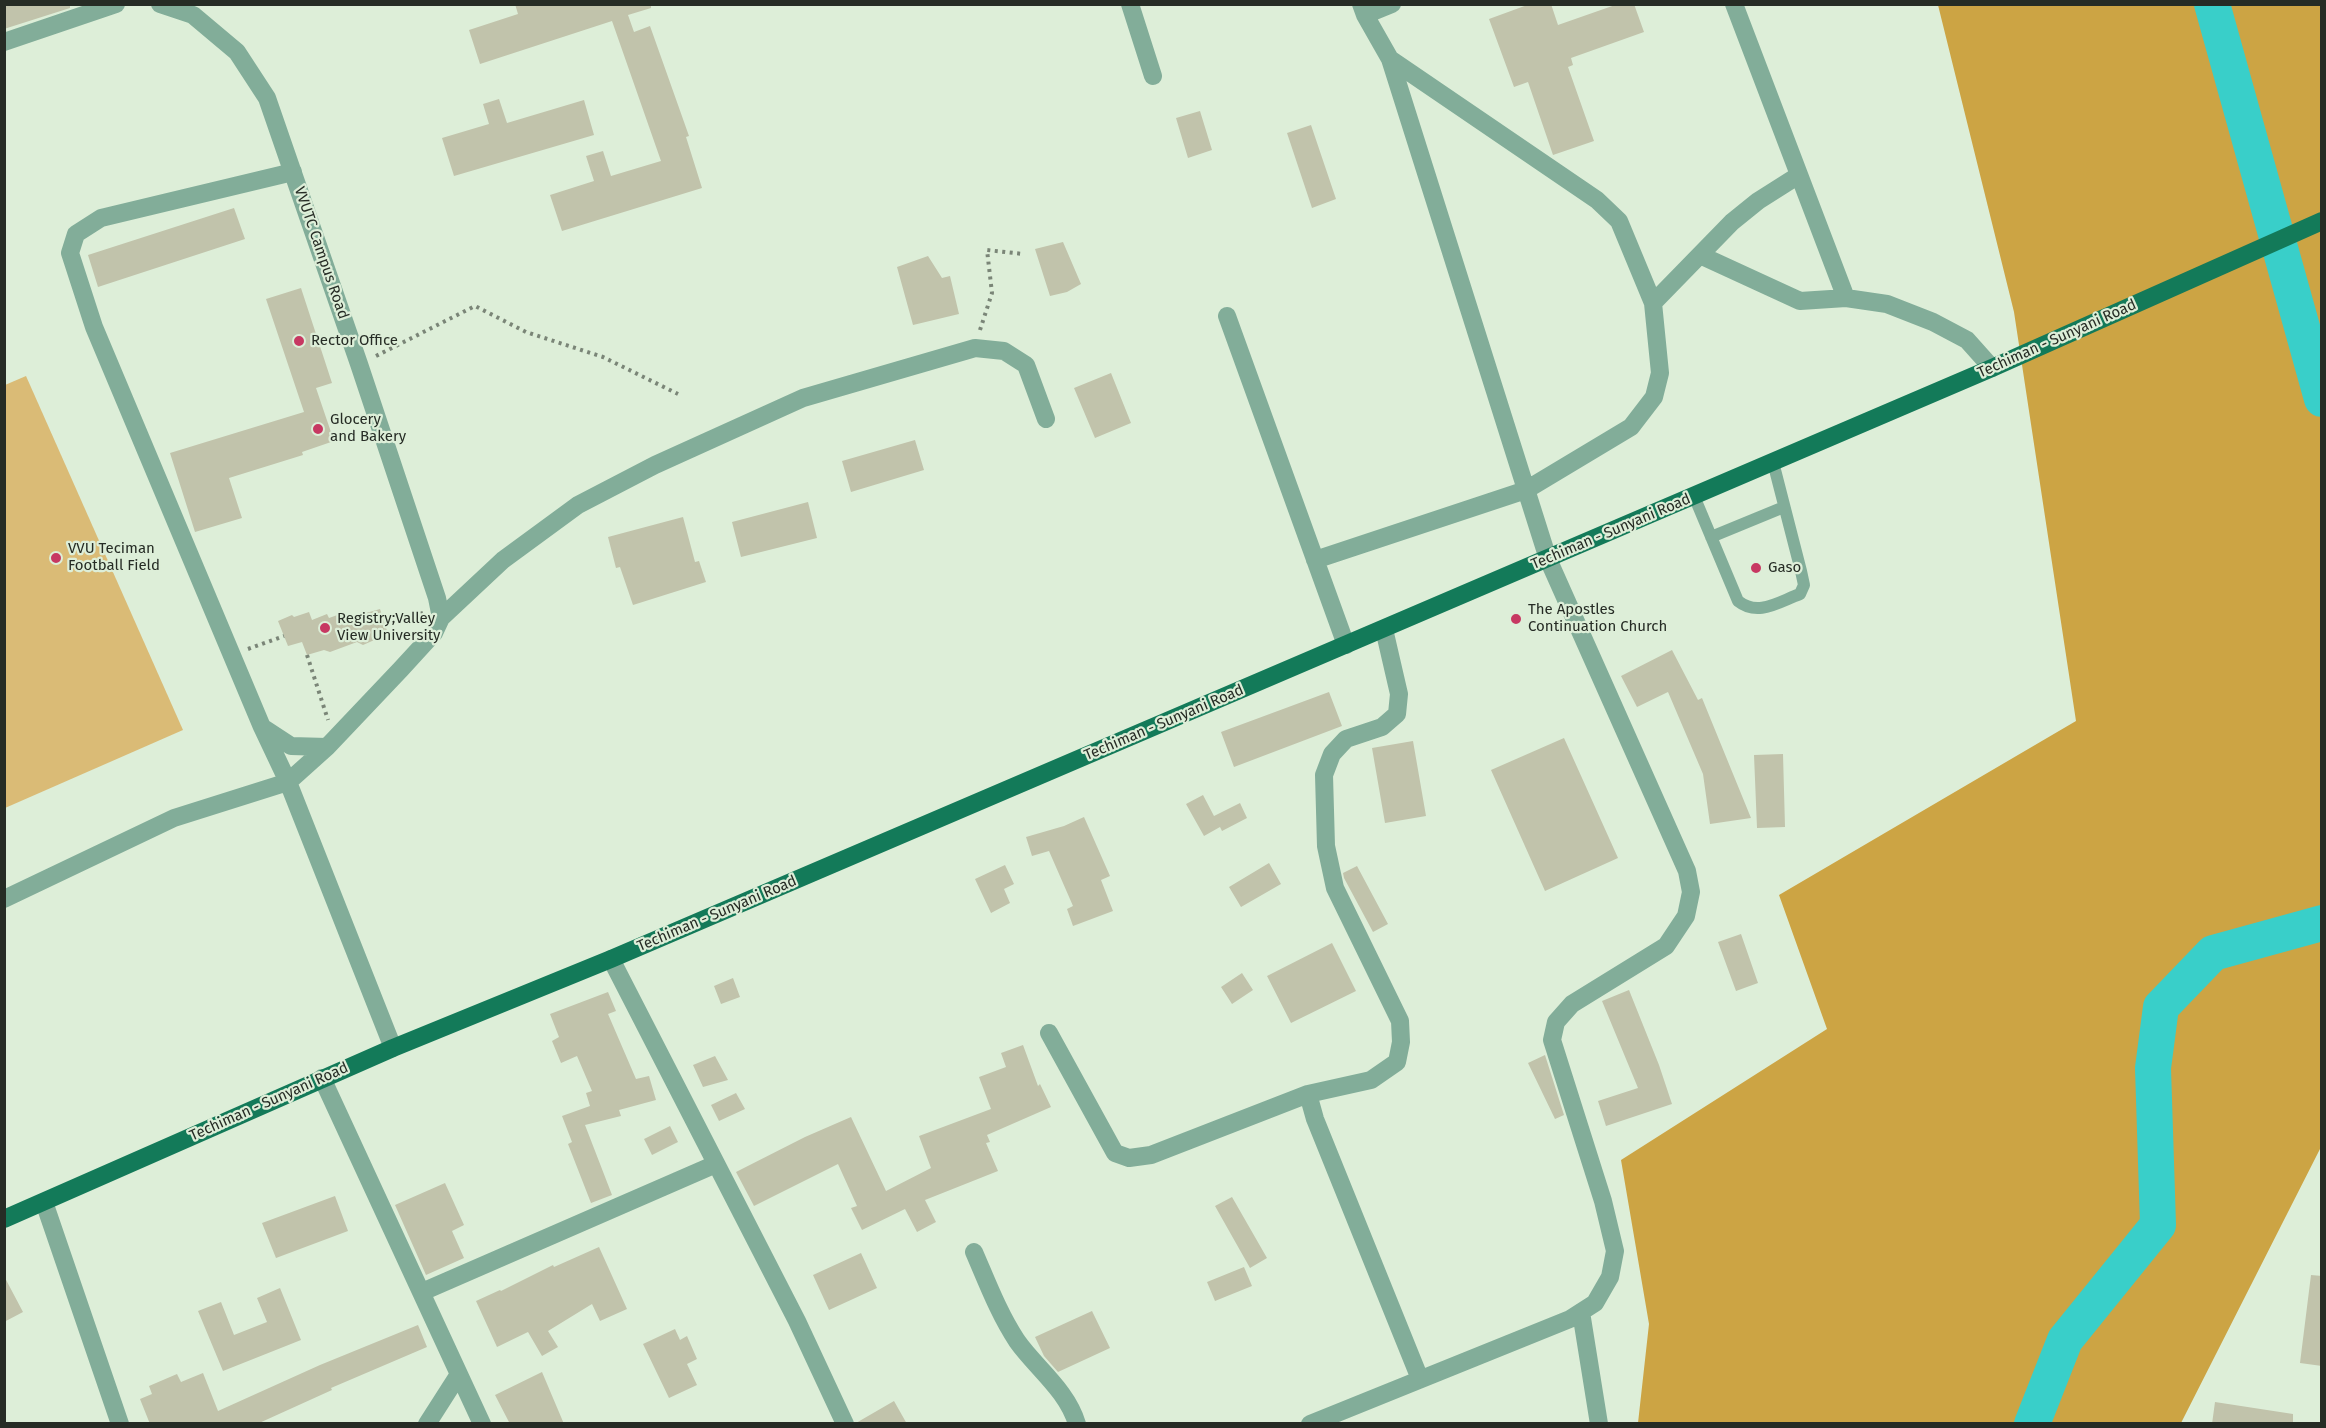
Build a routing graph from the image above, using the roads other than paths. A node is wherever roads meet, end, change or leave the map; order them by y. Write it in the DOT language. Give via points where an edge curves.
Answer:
graph roads {
  1 [pos="116,4"];
  2 [pos="159,4"];
  3 [pos="1130,4"];
  4 [pos="1392,4"];
  5 [pos="1734,4"];
  6 [pos="1363,10"];
  7 [pos="4,42"];
  8 [pos="1390,59"];
  9 [pos="1153,76"];
  10 [pos="293,172"];
  11 [pos="1799,175"];
  12 [pos="2322,221"];
  13 [pos="1700,255"];
  14 [pos="1846,298"];
  15 [pos="1653,303"];
  16 [pos="1227,316"];
  17 [pos="1992,368"];
  18 [pos="1046,419"];
  19 [pos="1773,462"];
  20 [pos="1526,490"];
  21 [pos="1694,496"];
  22 [pos="1784,507"];
  23 [pos="1711,537"];
  24 [pos="1548,559"];
  25 [pos="1315,560"];
  26 [pos="441,618"];
  27 [pos="1384,629"];
  28 [pos="1346,645"];
  29 [pos="262,727"];
  30 [pos="331,743"];
  31 [pos="288,782"];
  32 [pos="4,899"];
  33 [pos="611,960"];
  34 [pos="1049,1033"];
  35 [pos="393,1048"];
  36 [pos="322,1078"];
  37 [pos="1308,1094"];
  38 [pos="716,1164"];
  39 [pos="44,1202"];
  40 [pos="4,1219"];
  41 [pos="974,1252"];
  42 [pos="422,1292"];
  43 [pos="1581,1312"];
  44 [pos="459,1374"];
  45 [pos="1420,1379"];
  46 [pos="120,1424"];
  47 [pos="427,1424"];
  48 [pos="482,1424"];
  49 [pos="845,1424"];
  50 [pos="1077,1424"];
  51 [pos="1310,1424"];
  52 [pos="1599,1424"];
  1 -- 7 [label="street"];
  2 -- 10 [label="street, VVUTC Campus Road" via="193,15 237,52 267,98"];
  3 -- 9 [label="street"];
  4 -- 6 [label="street"];
  5 -- 11 [label="street"];
  6 -- 8 [label="street"];
  8 -- 15 [label="street" via="1597,200 1618,221"];
  8 -- 20 [label="street"];
  10 -- 26 [label="street, VVUTC Campus Road"];
  10 -- 29 [label="street" via="101,218 76,234 70,254 94,327"];
  11 -- 13 [label="street" via="1732,222"];
  11 -- 14 [label="street"];
  12 -- 17 [label="main road, Techiman - Sunyani Road"];
  13 -- 14 [label="street" via="1800,301"];
  13 -- 15 [label="street"];
  14 -- 17 [label="street" via="1887,304 1933,322 1967,340"];
  15 -- 20 [label="street" via="1660,373 1654,397 1631,427"];
  16 -- 25 [label="street"];
  17 -- 19 [label="main road, Techiman - Sunyani Road"];
  18 -- 26 [label="street" via="1026,365 1004,351 975,348 803,398 655,465 578,505 503,560"];
  19 -- 21 [label="main road, Techiman - Sunyani Road"];
  19 -- 22 [label="lane"];
  20 -- 24 [label="street"];
  20 -- 25 [label="street"];
  21 -- 23 [label="lane"];
  21 -- 24 [label="main road, Techiman - Sunyani Road"];
  22 -- 23 [label="lane"];
  22 -- 23 [label="lane" via="1804,585 1800,594 1759,609 1747,608 1738,601"];
  24 -- 27 [label="main road, Techiman - Sunyani Road"];
  24 -- 43 [label="street" via="1687,871 1691,892 1686,916 1666,946 1572,1004 1556,1022 1552,1040 1616,1251 1610,1277 1595,1303"];
  25 -- 28 [label="street"];
  26 -- 30 [label="street" via="434,633"];
  27 -- 28 [label="main road, Techiman - Sunyani Road"];
  27 -- 37 [label="street" via="1400,694 1397,714 1382,727 1346,739 1332,754 1324,775 1326,846 1335,888 1400,1021 1401,1042 1397,1062 1371,1080"];
  28 -- 33 [label="main road, Techiman - Sunyani Road"];
  29 -- 30 [label="street" via="291,746"];
  29 -- 31 [label="street"];
  30 -- 31 [label="street"];
  31 -- 32 [label="street" via="174,818"];
  31 -- 35 [label="street"];
  33 -- 35 [label="main road, Techiman - Sunyani Road"];
  33 -- 38 [label="street"];
  34 -- 37 [label="street" via="1115,1153 1129,1158 1151,1155"];
  35 -- 36 [label="main road, Techiman - Sunyani Road"];
  36 -- 39 [label="main road, Techiman - Sunyani Road"];
  36 -- 42 [label="street"];
  37 -- 45 [label="street"];
  38 -- 42 [label="street"];
  38 -- 49 [label="street"];
  39 -- 40 [label="main road, Techiman - Sunyani Road"];
  39 -- 46 [label="street"];
  41 -- 50 [label="street" via="1017,1341 1046,1374"];
  42 -- 44 [label="street"];
  43 -- 45 [label="street"];
  43 -- 52 [label="street"];
  44 -- 47 [label="street"];
  44 -- 48 [label="street"];
  45 -- 51 [label="street"];
}
